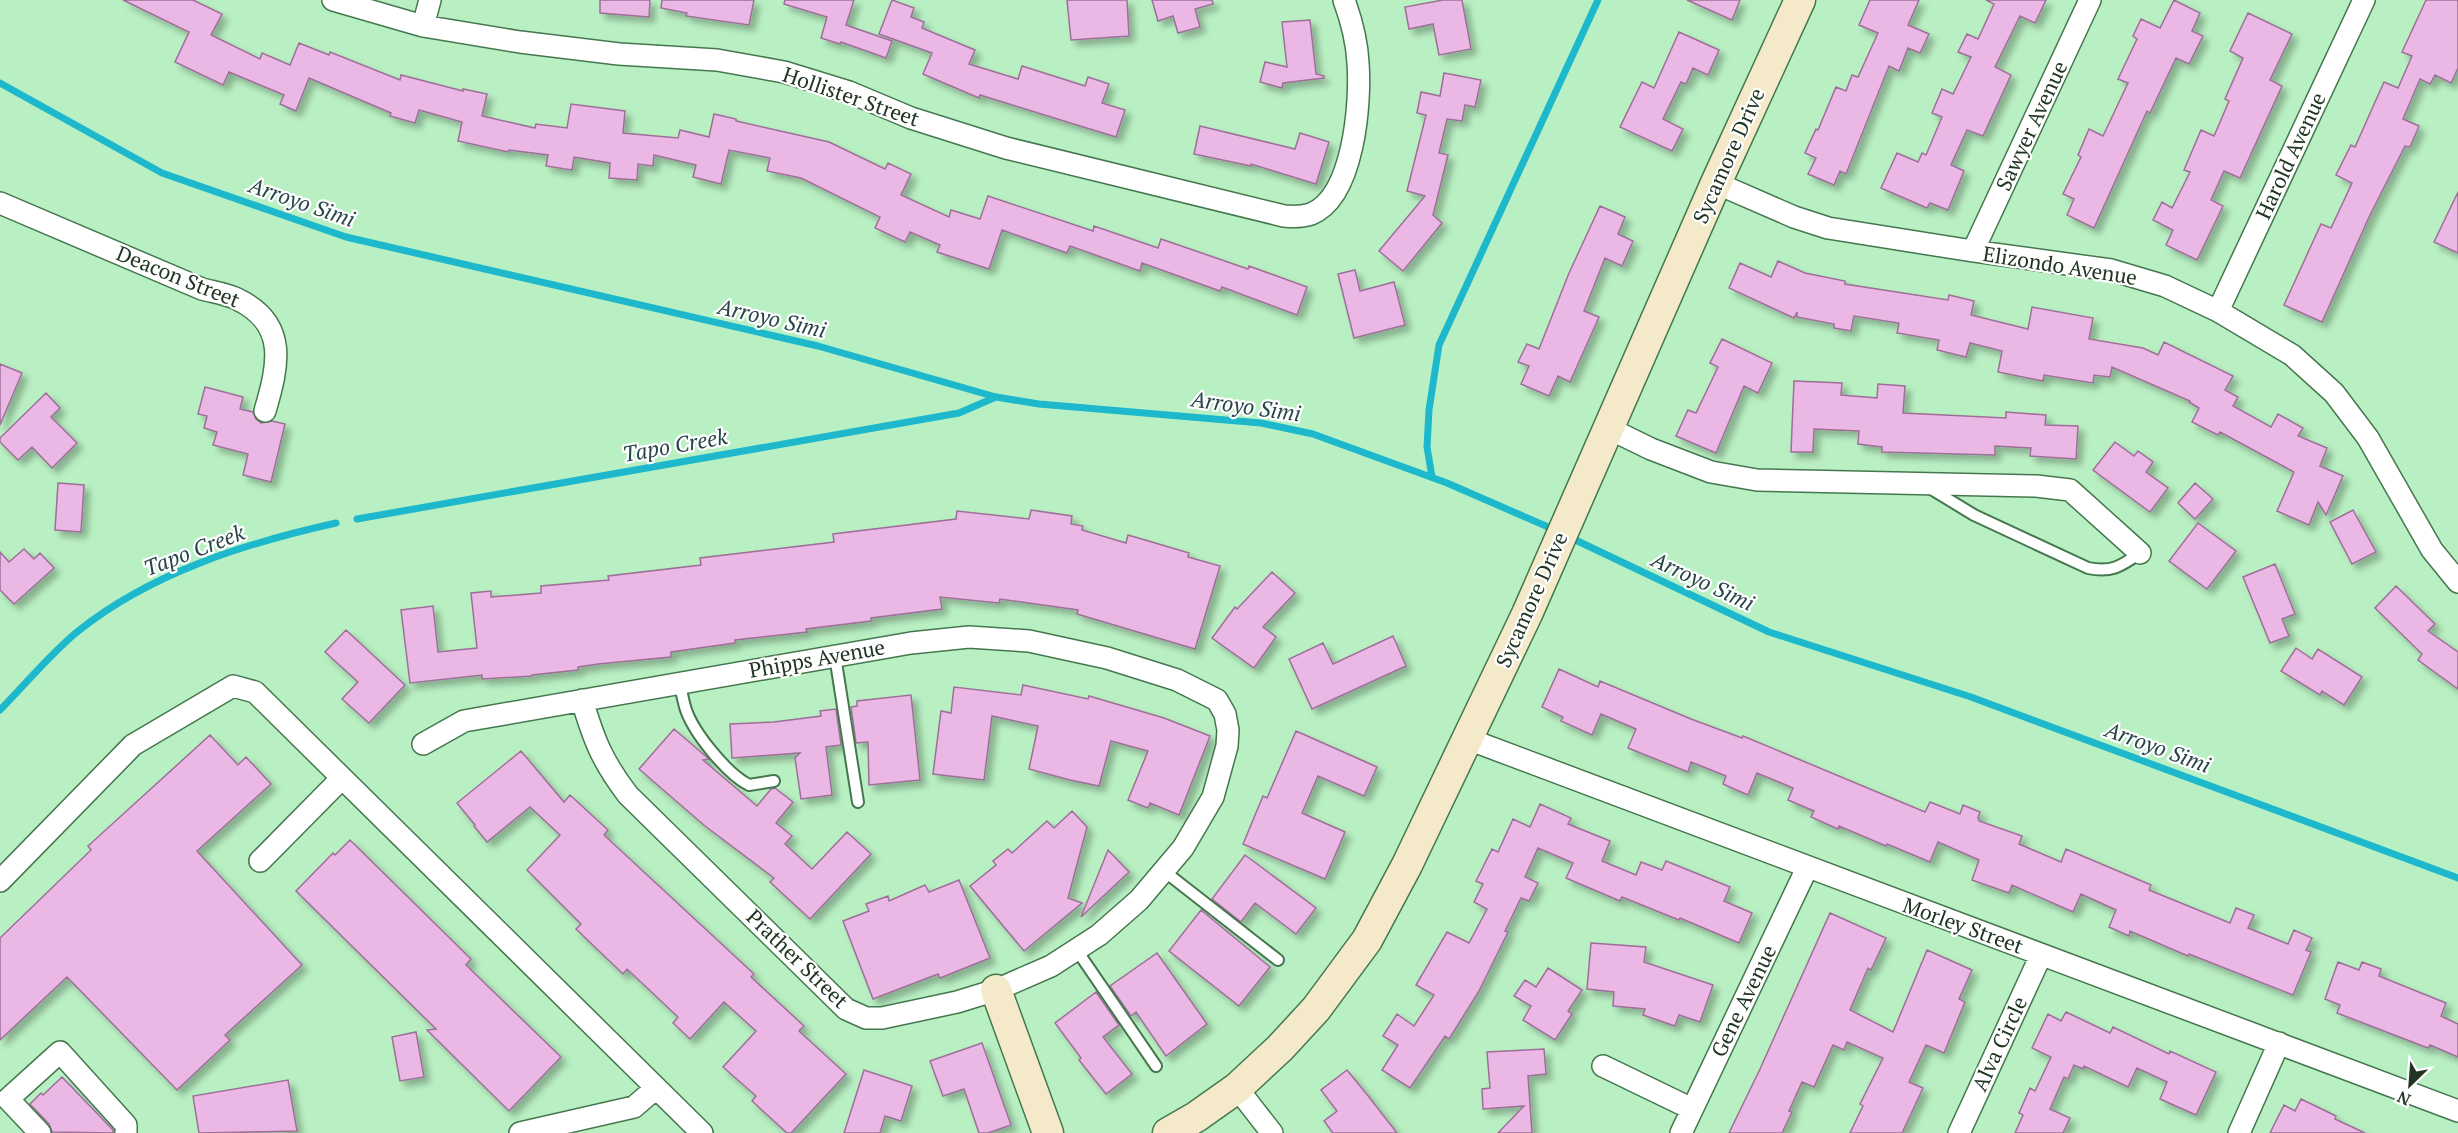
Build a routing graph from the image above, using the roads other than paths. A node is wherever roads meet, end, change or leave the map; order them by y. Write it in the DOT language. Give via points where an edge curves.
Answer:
graph roads {
  1 [pos="333,0"];
  2 [pos="430,0"];
  3 [pos="1344,0"];
  4 [pos="1800,0"];
  5 [pos="2090,0"];
  6 [pos="2364,0"];
  7 [pos="423,26"];
  8 [pos="1716,183"];
  9 [pos="0,203"];
  10 [pos="1973,252"];
  11 [pos="2218,311"];
  12 [pos="265,411"];
  13 [pos="1608,428"];
  14 [pos="1921,483"];
  15 [pos="2140,553"];
  16 [pos="2458,582"];
  17 [pos="835,656"];
  18 [pos="679,683"];
  19 [pos="1212,696"];
  20 [pos="582,700"];
  21 [pos="1468,739"];
  22 [pos="423,744"];
  23 [pos="342,778"];
  24 [pos="774,782"];
  25 [pos="858,802"];
  26 [pos="260,861"];
  27 [pos="1807,868"];
  28 [pos="1164,870"];
  29 [pos="0,881"];
  30 [pos="1076,949"];
  31 [pos="2041,955"];
  32 [pos="1278,960"];
  33 [pos="996,990"];
  34 [pos="2279,1043"];
  35 [pos="1156,1066"];
  36 [pos="1603,1066"];
  37 [pos="656,1088"];
  38 [pos="1237,1088"];
  39 [pos="4,1095"];
  40 [pos="1692,1109"];
  41 [pos="2458,1111"];
  42 [pos="40,1133"];
  43 [pos="126,1133"];
  44 [pos="520,1133"];
  45 [pos="702,1133"];
  46 [pos="1048,1133"];
  47 [pos="1168,1133"];
  48 [pos="1272,1133"];
  49 [pos="1681,1133"];
  50 [pos="1959,1133"];
  51 [pos="2239,1133"];
  1 -- 7 [label="street, Hollister Street"];
  2 -- 7 [label="street"];
  3 -- 7 [label="street, Hollister Street" via="1358,61 1359,108 1350,154 1341,181 1325,204 1299,217 1006,148 784,72 717,60 619,54"];
  4 -- 8 [label="main road, Sycamore Drive"];
  5 -- 10 [label="street, Sawyer Avenue"];
  6 -- 11 [label="street, Harold Avenue"];
  8 -- 10 [label="street, Elizondo Avenue" via="1828,228"];
  8 -- 13 [label="main road, Sycamore Drive"];
  9 -- 12 [label="street, Deacon Street" via="191,285 250,306 266,321 276,341 274,377"];
  10 -- 11 [label="street, Elizondo Avenue" via="2111,270 2165,286"];
  11 -- 16 [label="street, Elizondo Avenue" via="2292,355 2334,393 2368,438 2432,550"];
  13 -- 14 [label="street" via="1711,472 1737,477"];
  13 -- 21 [label="main road, Sycamore Drive"];
  14 -- 15 [label="street" via="2070,490"];
  14 -- 15 [label="lane" via="1974,515 2088,568 2103,571 2119,567"];
  17 -- 18 [label="street, Phipps Avenue"];
  17 -- 19 [label="street, Phipps Avenue" via="911,642 969,637 1029,641 1149,670"];
  17 -- 25 [label="lane"];
  18 -- 20 [label="street, Phipps Avenue"];
  18 -- 24 [label="lane" via="696,730 731,772 749,785"];
  19 -- 28 [label="street, Prather Street" via="1225,714 1228,730 1213,797 1183,848"];
  20 -- 22 [label="street, Phipps Avenue" via="464,721"];
  20 -- 33 [label="street, Prather Street" via="597,748 628,795 846,1009 866,1018 882,1018"];
  21 -- 27 [label="street, Morley Street"];
  21 -- 38 [label="main road, Sycamore Drive" via="1367,940 1316,1009"];
  23 -- 26 [label="street"];
  23 -- 29 [label="street" via="255,692 233,686 133,745"];
  23 -- 37 [label="street"];
  27 -- 31 [label="street, Morley Street"];
  27 -- 40 [label="street, Gene Avenue"];
  28 -- 30 [label="street, Prather Street" via="1139,900 1099,935"];
  28 -- 32 [label="lane"];
  30 -- 33 [label="street, Prather Street" via="1051,966"];
  30 -- 35 [label="lane"];
  31 -- 34 [label="street, Morley Street"];
  31 -- 50 [label="street, Alva Circle"];
  33 -- 46 [label="main road"];
  34 -- 41 [label="street, Morley Street"];
  34 -- 51 [label="street"];
  36 -- 40 [label="street"];
  37 -- 44 [label="street" via="634,1107"];
  37 -- 45 [label="street"];
  38 -- 47 [label="main road, Sycamore Drive"];
  38 -- 48 [label="street"];
  39 -- 42 [label="street"];
  39 -- 43 [label="street" via="60,1052 126,1125"];
  40 -- 49 [label="street, Gene Avenue"];
}
